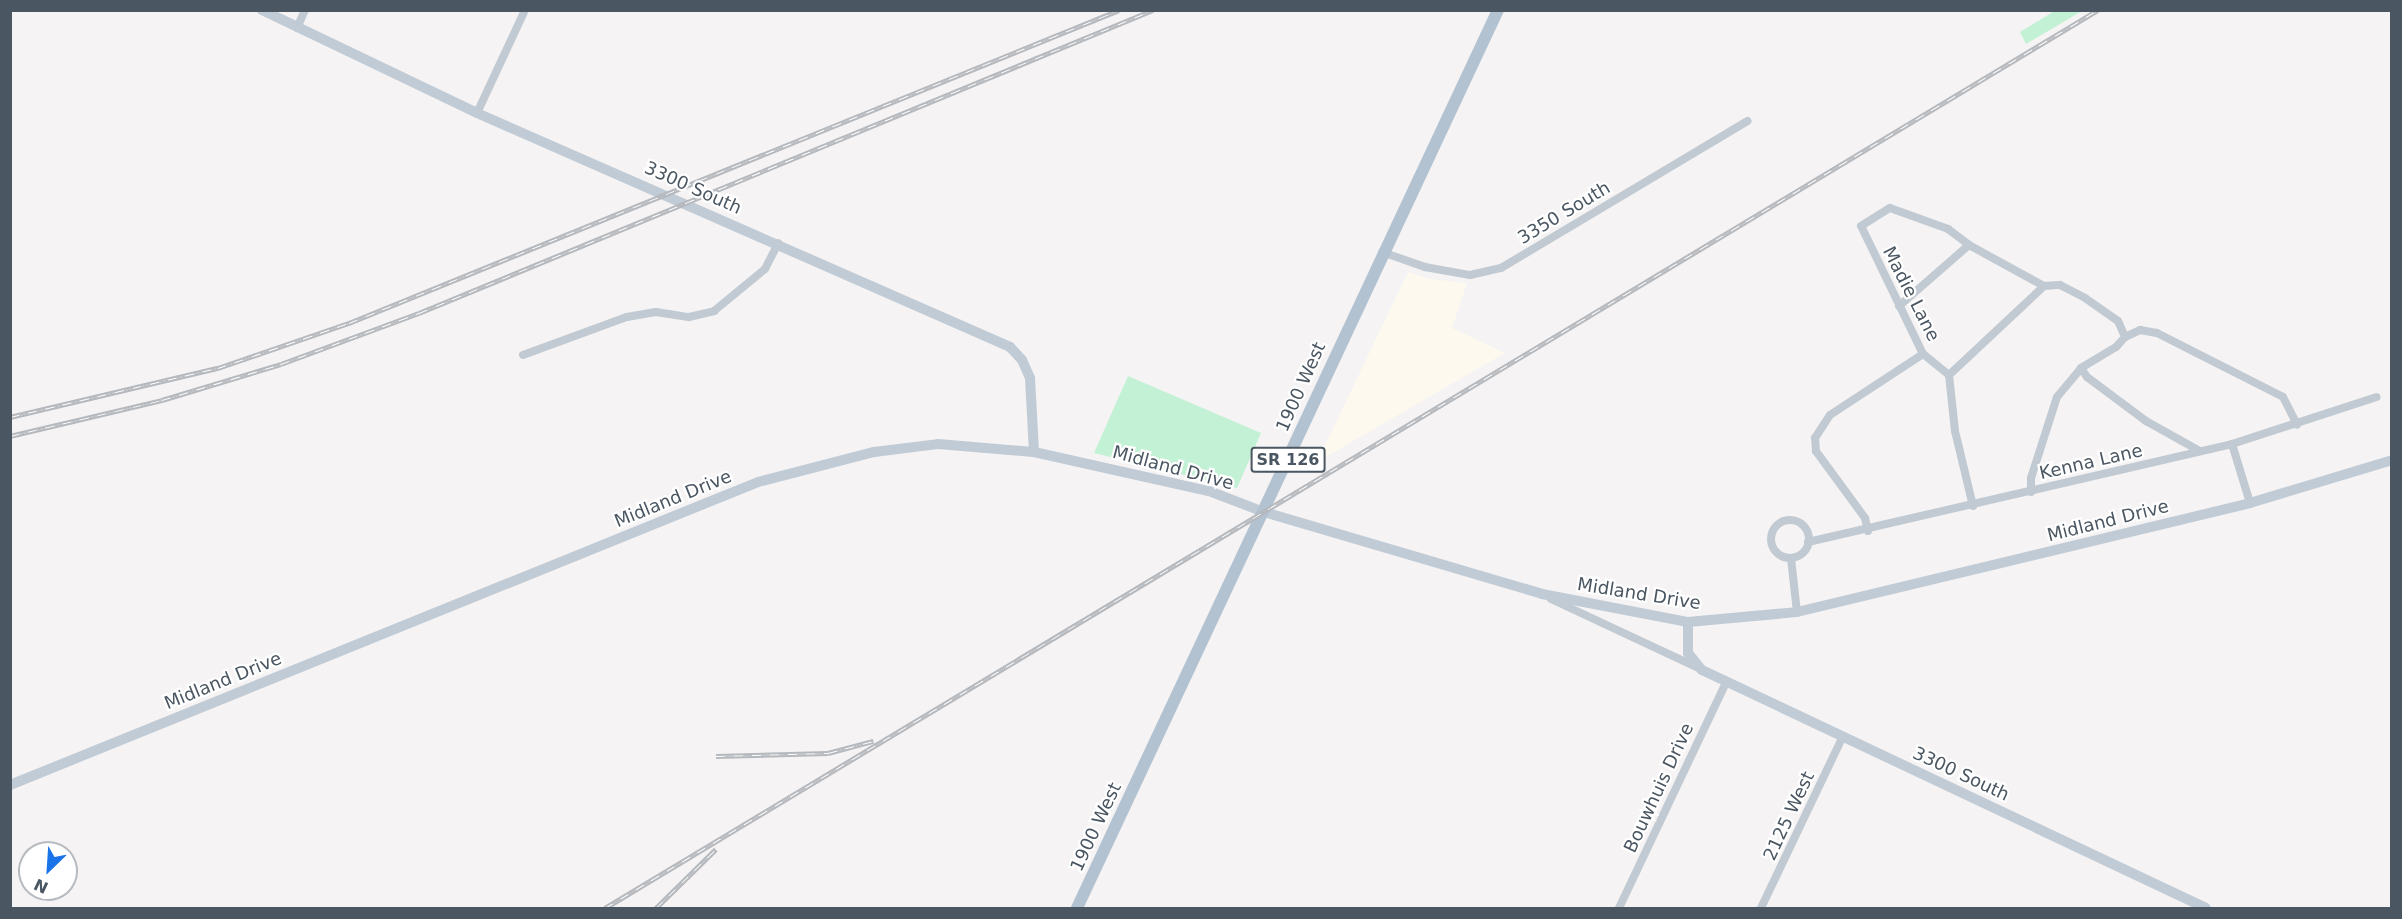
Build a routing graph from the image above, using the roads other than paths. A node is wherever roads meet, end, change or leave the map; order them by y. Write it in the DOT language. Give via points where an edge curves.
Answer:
graph roads {
  1 [pos="262,10"];
  2 [pos="305,10"];
  3 [pos="525,10"];
  4 [pos="1497,10"];
  5 [pos="297,28"];
  6 [pos="477,113"];
  7 [pos="1748,122"];
  8 [pos="778,243"];
  9 [pos="1969,245"];
  10 [pos="1382,252"];
  11 [pos="2044,286"];
  12 [pos="1899,306"];
  13 [pos="2125,337"];
  14 [pos="1923,354"];
  15 [pos="523,355"];
  16 [pos="2081,368"];
  17 [pos="1949,375"];
  18 [pos="2377,397"];
  19 [pos="2297,425"];
  20 [pos="2232,444"];
  21 [pos="1034,452"];
  22 [pos="2200,452"];
  23 [pos="2391,460"];
  24 [pos="2031,492"];
  25 [pos="2250,503"];
  26 [pos="1973,506"];
  27 [pos="1264,513"];
  28 [pos="1868,531"];
  29 [pos="1808,542"];
  30 [pos="1791,558"];
  31 [pos="1542,594"];
  32 [pos="1797,612"];
  33 [pos="1688,622"];
  34 [pos="1702,670"];
  35 [pos="1727,681"];
  36 [pos="1843,736"];
  37 [pos="10,785"];
  38 [pos="1077,909"];
  39 [pos="1619,909"];
  40 [pos="1761,909"];
  41 [pos="2206,909"];
  1 -- 5 [label="street, 3300 South"];
  2 -- 5 [label="street"];
  3 -- 6 [label="street"];
  4 -- 10 [label="main road, 1900 West / SR 126"];
  5 -- 6 [label="street, 3300 South"];
  6 -- 8 [label="street, 3300 South"];
  7 -- 10 [label="street, 3350 South" via="1501,268 1470,276 1425,267"];
  8 -- 15 [label="street" via="765,268 714,311 688,317 656,312 627,317"];
  8 -- 21 [label="street, 3300 South" via="1010,347 1022,360 1030,378"];
  9 -- 11 [label="street"];
  9 -- 12 [label="street"];
  9 -- 12 [label="street, Madie Lane" via="1948,229 1890,208 1861,226"];
  10 -- 27 [label="main road, 1900 West / SR 126"];
  11 -- 13 [label="street" via="2060,285 2085,298 2118,321"];
  11 -- 17 [label="street"];
  12 -- 14 [label="street, Madie Lane"];
  13 -- 16 [label="street"];
  13 -- 19 [label="street" via="2140,330 2157,333 2283,397"];
  14 -- 17 [label="street, Madie Lane"];
  14 -- 28 [label="street" via="1830,415 1815,438 1816,451 1865,518"];
  16 -- 22 [label="street" via="2087,377 2146,421"];
  16 -- 24 [label="street" via="2057,397 2031,477"];
  17 -- 26 [label="street" via="1955,431"];
  18 -- 19 [label="street, Kenna Lane"];
  19 -- 20 [label="street, Kenna Lane"];
  20 -- 22 [label="street, Kenna Lane"];
  20 -- 25 [label="street"];
  21 -- 27 [label="street, Midland Drive" via="1209,492"];
  21 -- 37 [label="street, Midland Drive" via="971,445 906,448 831,461 758,482"];
  22 -- 24 [label="street, Kenna Lane"];
  23 -- 25 [label="street, Midland Drive"];
  24 -- 26 [label="street, Kenna Lane"];
  25 -- 32 [label="street, Midland Drive"];
  26 -- 28 [label="street, Kenna Lane"];
  27 -- 31 [label="street, Midland Drive"];
  27 -- 38 [label="main road, 1900 West / SR 126"];
  28 -- 29 [label="street, Kenna Lane"];
  29 -- 30 [label="street" via="1803,552"];
  29 -- 30 [label="street" via="1800,524 1788,520 1777,526 1772,544 1780,555"];
  30 -- 32 [label="street"];
  31 -- 33 [label="street, Midland Drive"];
  31 -- 34 [label="street, 3300 South"];
  32 -- 33 [label="street, Midland Drive"];
  33 -- 34 [label="street" via="1688,653"];
  34 -- 35 [label="street, 3300 South"];
  35 -- 36 [label="street, 3300 South"];
  35 -- 39 [label="street, Bouwhuis Drive"];
  36 -- 40 [label="street, 2125 West"];
  36 -- 41 [label="street, 3300 South"];
}
